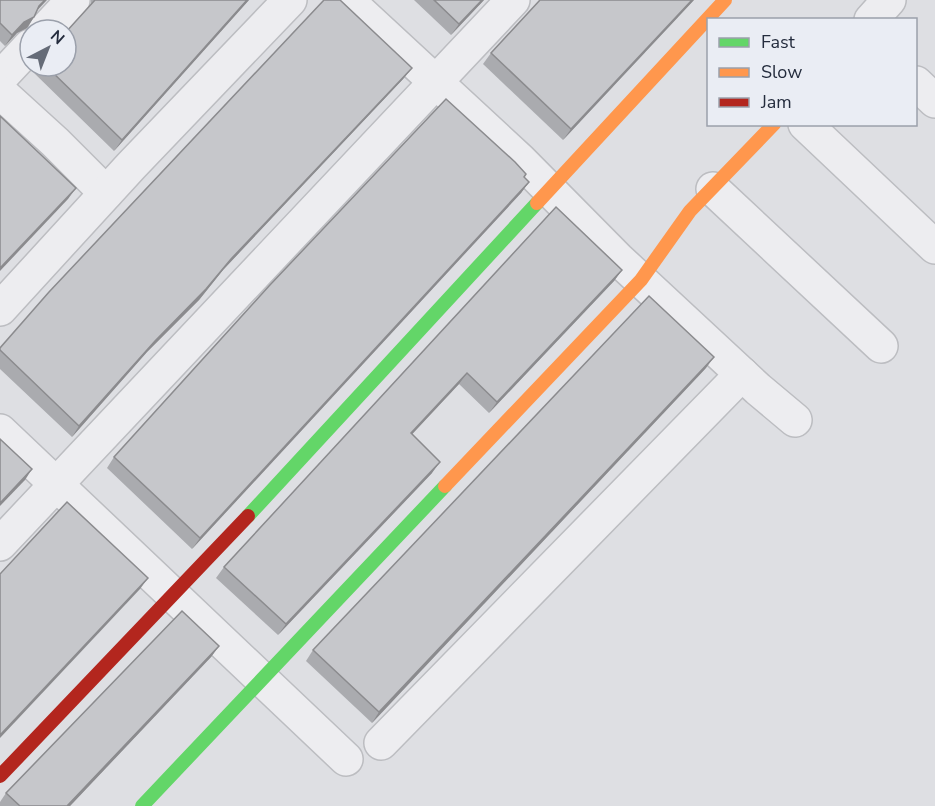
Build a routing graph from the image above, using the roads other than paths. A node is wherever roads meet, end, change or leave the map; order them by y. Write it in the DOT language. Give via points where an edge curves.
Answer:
graph roads {
  1 [pos="73,0"];
  2 [pos="290,0"];
  3 [pos="347,0"];
  4 [pos="513,0"];
  5 [pos="725,0"];
  6 [pos="889,0"];
  7 [pos="56,18"];
  8 [pos="709,18"];
  9 [pos="873,18"];
  10 [pos="707,20"];
  11 [pos="18,59"];
  12 [pos="0,78"];
  13 [pos="436,82"];
  14 [pos="917,85"];
  15 [pos="0,92"];
  16 [pos="935,101"];
  17 [pos="772,126"];
  18 [pos="807,126"];
  19 [pos="713,189"];
  20 [pos="550,192"];
  21 [pos="106,194"];
  22 [pos="935,247"];
  23 [pos="641,280"];
  24 [pos="0,309"];
  25 [pos="881,345"];
  26 [pos="742,374"];
  27 [pos="795,420"];
  28 [pos="0,430"];
  29 [pos="57,484"];
  30 [pos="0,544"];
  31 [pos="174,596"];
  32 [pos="263,680"];
  33 [pos="381,743"];
  34 [pos="346,759"];
  35 [pos="0,776"];
  36 [pos="142,806"];
  1 -- 7 [label="street"];
  2 -- 21 [label="street"];
  3 -- 13 [label="street"];
  4 -- 13 [label="street"];
  5 -- 8 [label="street"];
  6 -- 9 [label="street"];
  10 -- 20 [label="street"];
  11 -- 12 [label="street"];
  13 -- 20 [label="street"];
  13 -- 29 [label="street"];
  14 -- 16 [label="street"];
  15 -- 21 [label="street"];
  17 -- 19 [label="street"];
  18 -- 22 [label="street"];
  19 -- 23 [label="street" via="690,211"];
  19 -- 25 [label="street"];
  20 -- 23 [label="street"];
  20 -- 31 [label="street"];
  21 -- 24 [label="street"];
  23 -- 26 [label="street"];
  23 -- 32 [label="street"];
  26 -- 27 [label="street"];
  26 -- 33 [label="street"];
  28 -- 29 [label="street"];
  29 -- 30 [label="street"];
  29 -- 31 [label="street"];
  31 -- 32 [label="street"];
  31 -- 35 [label="street"];
  32 -- 34 [label="street"];
  32 -- 36 [label="street"];
}
